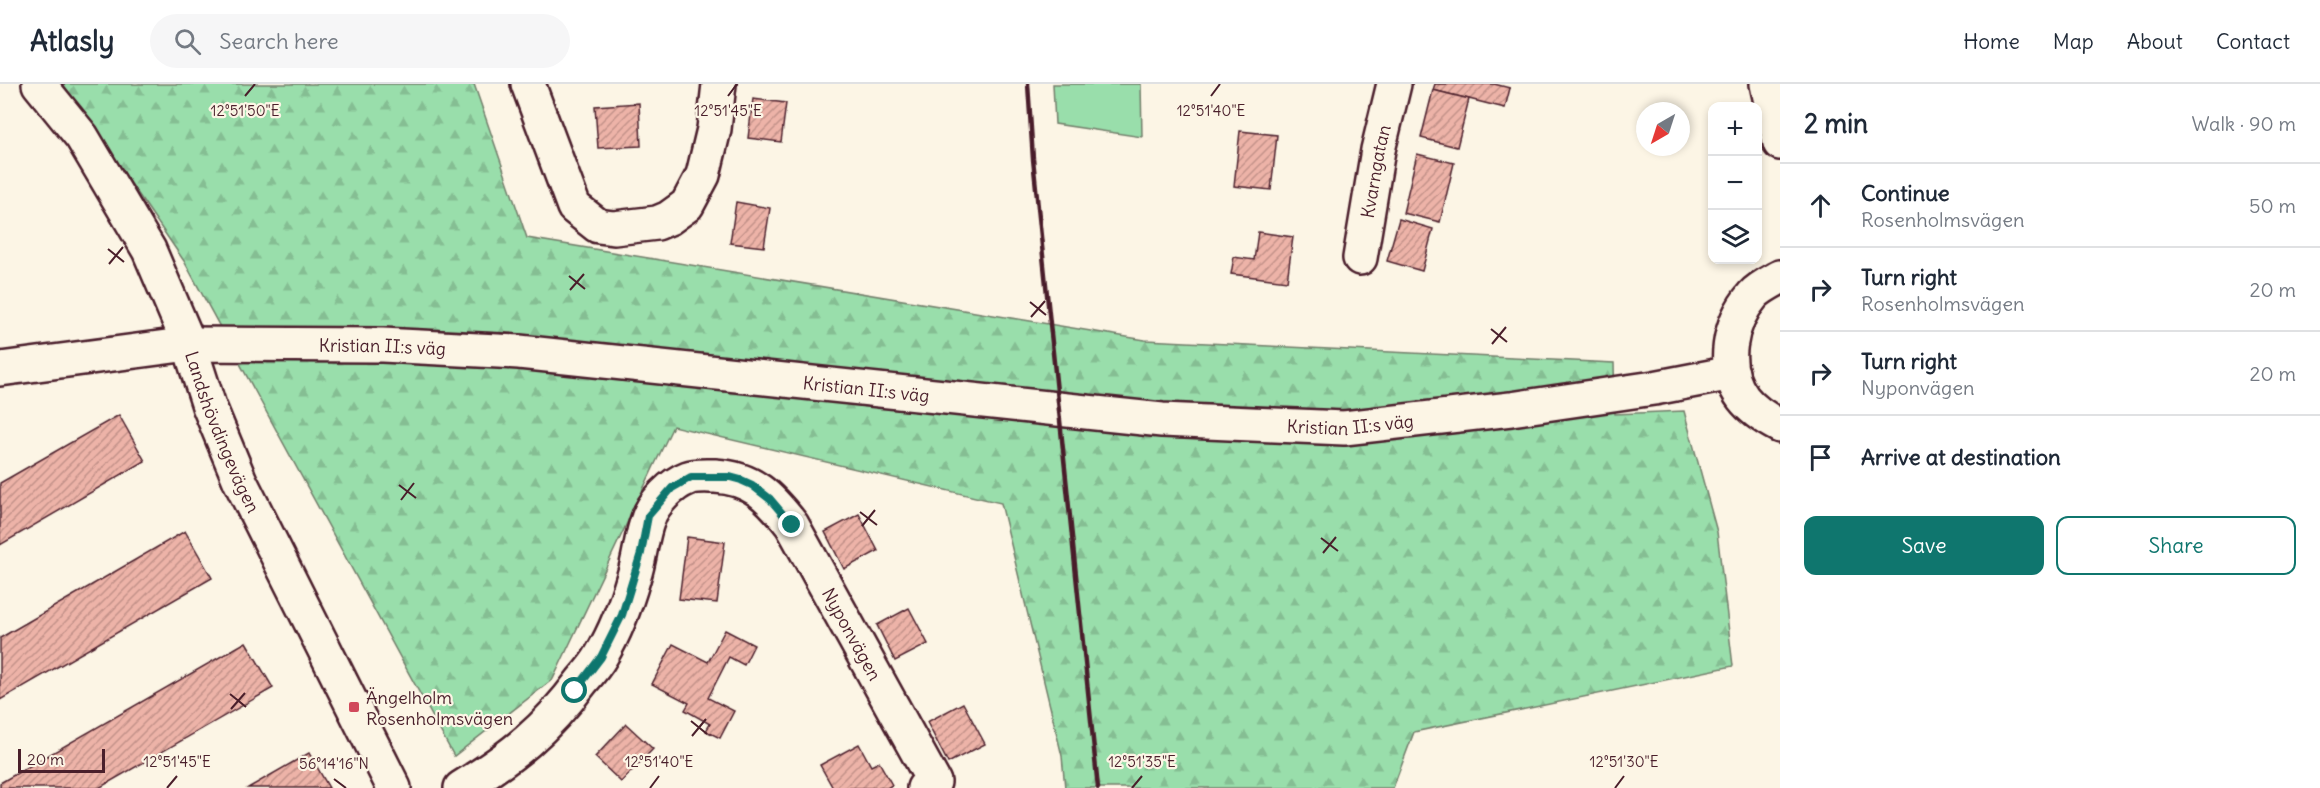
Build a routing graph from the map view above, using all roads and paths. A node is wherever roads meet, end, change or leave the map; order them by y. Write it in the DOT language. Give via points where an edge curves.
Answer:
graph roads {
  1 [pos="39,84"];
  2 [pos="528,84"];
  3 [pos="719,84"];
  4 [pos="1394,84"];
  5 [pos="1767,84"];
  6 [pos="1780,143"];
  7 [pos="1360,258"];
  8 [pos="1780,277"];
  9 [pos="189,344"];
  10 [pos="0,369"];
  11 [pos="1732,373"];
  12 [pos="1780,426"];
  13 [pos="394,788"];
  14 [pos="460,788"];
  15 [pos="924,788"];
  1 -- 9 [label="street, Landshövdingevägen" via="82,137 149,250"];
  2 -- 3 [label="street" via="574,207 598,226 614,228 657,223 687,205 703,176"];
  4 -- 7 [label="street, Kvarngatan" via="1378,150"];
  5 -- 6 [label="street"];
  8 -- 11 [label="street" via="1754,293 1737,316 1729,344"];
  9 -- 10 [label="street, Kristian II:s väg"];
  9 -- 11 [label="street, Kristian II:s väg" via="382,345 519,352 1162,420 1344,428 1511,409"];
  9 -- 13 [label="street, Landshövdingevägen" via="240,482"];
  11 -- 12 [label="street" via="1743,397 1761,416"];
  14 -- 15 [label="street, Nyponvägen" via="524,746 552,719 601,657 622,615 648,516 662,498 691,477 730,477 752,485 792,525 934,782"];
}
